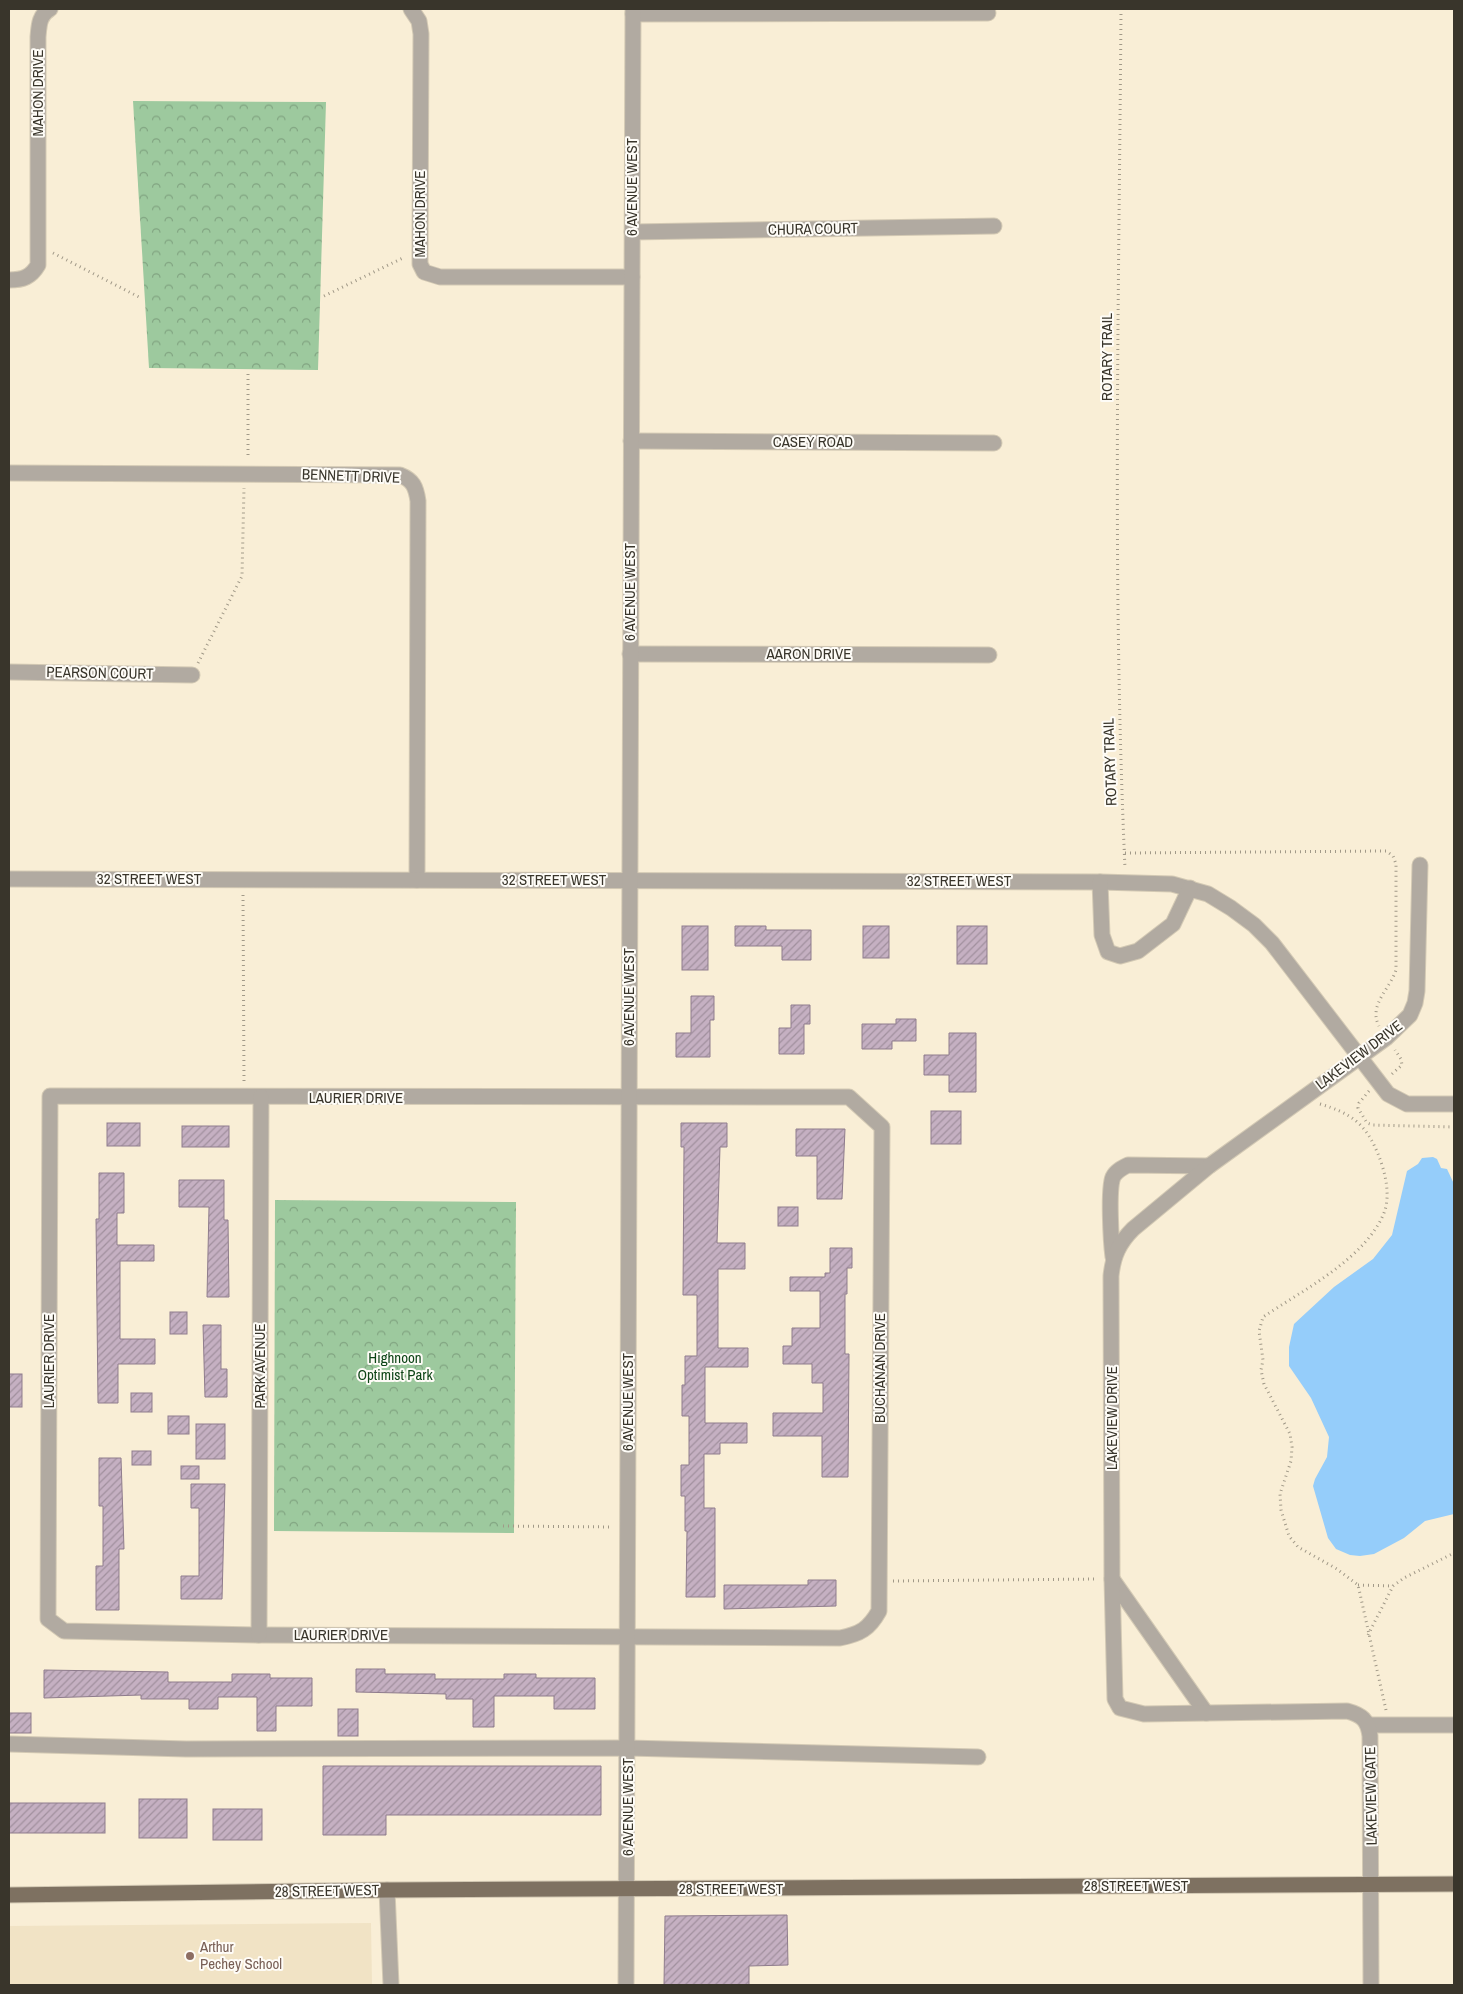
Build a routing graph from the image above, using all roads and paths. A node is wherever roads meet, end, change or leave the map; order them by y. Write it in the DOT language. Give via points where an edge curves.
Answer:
graph roads {
  1 [pos="50,9"];
  2 [pos="411,9"];
  3 [pos="1121,9"];
  4 [pos="633,11"];
  5 [pos="988,13"];
  6 [pos="994,226"];
  7 [pos="632,232"];
  8 [pos="39,246"];
  9 [pos="420,250"];
  10 [pos="632,277"];
  11 [pos="9,280"];
  12 [pos="139,296"];
  13 [pos="324,296"];
  14 [pos="248,374"];
  15 [pos="631,441"];
  16 [pos="994,443"];
  17 [pos="9,473"];
  18 [pos="246,474"];
  19 [pos="630,654"];
  20 [pos="989,655"];
  21 [pos="9,672"];
  22 [pos="192,675"];
  23 [pos="1420,865"];
  24 [pos="9,879"];
  25 [pos="243,880"];
  26 [pos="417,880"];
  27 [pos="629,881"];
  28 [pos="1100,882"];
  29 [pos="1190,888"];
  30 [pos="1386,1038"];
  31 [pos="1358,1058"];
  32 [pos="1378,1084"];
  33 [pos="244,1097"];
  34 [pos="261,1097"];
  35 [pos="1301,1098"];
  36 [pos="629,1099"];
  37 [pos="1454,1104"];
  38 [pos="1454,1128"];
  39 [pos="1209,1166"];
  40 [pos="1113,1258"];
  41 [pos="503,1526"];
  42 [pos="628,1527"];
  43 [pos="1454,1553"];
  44 [pos="1112,1579"];
  45 [pos="879,1581"];
  46 [pos="1358,1585"];
  47 [pos="1393,1586"];
  48 [pos="259,1635"];
  49 [pos="1368,1635"];
  50 [pos="628,1638"];
  51 [pos="1206,1713"];
  52 [pos="1358,1714"];
  53 [pos="1369,1725"];
  54 [pos="1390,1725"];
  55 [pos="1454,1725"];
  56 [pos="9,1744"];
  57 [pos="628,1748"];
  58 [pos="978,1757"];
  59 [pos="1372,1884"];
  60 [pos="1454,1884"];
  61 [pos="387,1890"];
  62 [pos="628,1890"];
  63 [pos="9,1895"];
  64 [pos="391,1985"];
  65 [pos="626,1985"];
  66 [pos="1371,1985"];
  1 -- 8 [label="street, MAHON DRIVE" via="39,21 38,37"];
  2 -- 9 [label="street, MAHON DRIVE" via="419,21 421,34"];
  3 -- 30 [label="path, ROTARY TRAIL" via="1118,406 1124,853 1386,851 1396,864 1396,970 1375,1011"];
  4 -- 5 [label="street"];
  4 -- 7 [label="street, 6 AVENUE WEST"];
  6 -- 7 [label="street, CHURA COURT"];
  7 -- 10 [label="street, 6 AVENUE WEST"];
  8 -- 11 [label="street, MAHON DRIVE" via="38,264 32,274 20,280"];
  8 -- 12 [label="path"];
  9 -- 10 [label="street, MAHON DRIVE" via="420,264 424,272 440,277"];
  9 -- 13 [label="path"];
  10 -- 15 [label="street, 6 AVENUE WEST"];
  14 -- 18 [label="path"];
  15 -- 16 [label="street, CASEY ROAD"];
  15 -- 19 [label="street, 6 AVENUE WEST"];
  17 -- 18 [label="street, BENNETT DRIVE"];
  18 -- 22 [label="path" via="242,576"];
  18 -- 26 [label="street, BENNETT DRIVE" via="400,475 411,479 417,490"];
  19 -- 20 [label="street, AARON DRIVE"];
  19 -- 27 [label="street, 6 AVENUE WEST"];
  21 -- 22 [label="street, PEARSON COURT"];
  23 -- 30 [label="street, LAKEVIEW DRIVE" via="1415,1003 1410,1015"];
  24 -- 25 [label="street, 32 STREET WEST"];
  25 -- 26 [label="street, 32 STREET WEST"];
  25 -- 33 [label="path"];
  26 -- 27 [label="street, 32 STREET WEST"];
  27 -- 28 [label="street, 32 STREET WEST"];
  27 -- 36 [label="street, 6 AVENUE WEST"];
  28 -- 29 [label="street, 32 STREET WEST" via="1152,882"];
  28 -- 29 [label="street" via="1102,936 1108,952 1120,956 1138,952 1173,924"];
  29 -- 31 [label="street, 32 STREET WEST" via="1208,894 1254,925 1285,959"];
  30 -- 31 [label="street, LAKEVIEW DRIVE"];
  30 -- 32 [label="path, ROTARY TRAIL" via="1402,1065"];
  31 -- 32 [label="street, 32 STREET WEST"];
  31 -- 35 [label="street, LAKEVIEW DRIVE"];
  32 -- 37 [label="street, 32 STREET WEST" via="1397,1101 1408,1104"];
  32 -- 38 [label="path, ROTARY TRAIL" via="1359,1103 1359,1112 1367,1122 1373,1125"];
  33 -- 34 [label="street, LAURIER DRIVE"];
  33 -- 48 [label="street, LAURIER DRIVE" via="50,1096 48,1619 64,1631"];
  34 -- 36 [label="street, LAURIER DRIVE"];
  34 -- 48 [label="street, PARK AVENUE"];
  35 -- 39 [label="street, LAKEVIEW DRIVE"];
  35 -- 46 [label="path" via="1357,1119 1373,1141 1387,1193 1381,1218 1357,1249 1342,1264 1263,1317 1259,1331 1263,1360 1260,1370 1264,1384 1290,1434 1291,1461 1280,1494 1289,1536 1298,1547 1337,1568"];
  36 -- 42 [label="street, 6 AVENUE WEST"];
  36 -- 45 [label="street, BUCHANAN DRIVE" via="849,1097 882,1127"];
  39 -- 40 [label="street, LAKEVIEW DRIVE" via="1128,1234"];
  39 -- 40 [label="street, LAKEVIEW DRIVE" via="1128,1165 1118,1170 1112,1178 1111,1190"];
  40 -- 44 [label="street, LAKEVIEW DRIVE"];
  41 -- 42 [label="path"];
  42 -- 50 [label="street, 6 AVENUE WEST"];
  43 -- 47 [label="path"];
  44 -- 45 [label="path"];
  44 -- 51 [label="street"];
  44 -- 51 [label="street, LAKEVIEW DRIVE" via="1114,1686 1120,1708 1144,1714"];
  45 -- 50 [label="street, BUCHANAN DRIVE" via="879,1611 871,1625 858,1635 840,1638"];
  46 -- 47 [label="path"];
  46 -- 49 [label="path"];
  47 -- 49 [label="path"];
  48 -- 50 [label="street, LAURIER DRIVE"];
  49 -- 54 [label="path"];
  50 -- 57 [label="street, 6 AVENUE WEST"];
  51 -- 52 [label="street, LAKEVIEW DRIVE"];
  52 -- 53 [label="street, LAKEVIEW GATE"];
  53 -- 54 [label="street"];
  53 -- 59 [label="street, LAKEVIEW GATE"];
  54 -- 55 [label="street"];
  56 -- 57 [label="street" via="186,1749"];
  57 -- 58 [label="street"];
  57 -- 62 [label="street, 6 AVENUE WEST"];
  59 -- 60 [label="main road, 28 STREET WEST"];
  59 -- 62 [label="main road, 28 STREET WEST"];
  59 -- 66 [label="street, LAKEVIEW GATE"];
  61 -- 62 [label="main road, 28 STREET WEST"];
  61 -- 63 [label="main road, 28 STREET WEST"];
  61 -- 64 [label="street"];
  62 -- 65 [label="street, 6 AVENUE WEST"];
}
